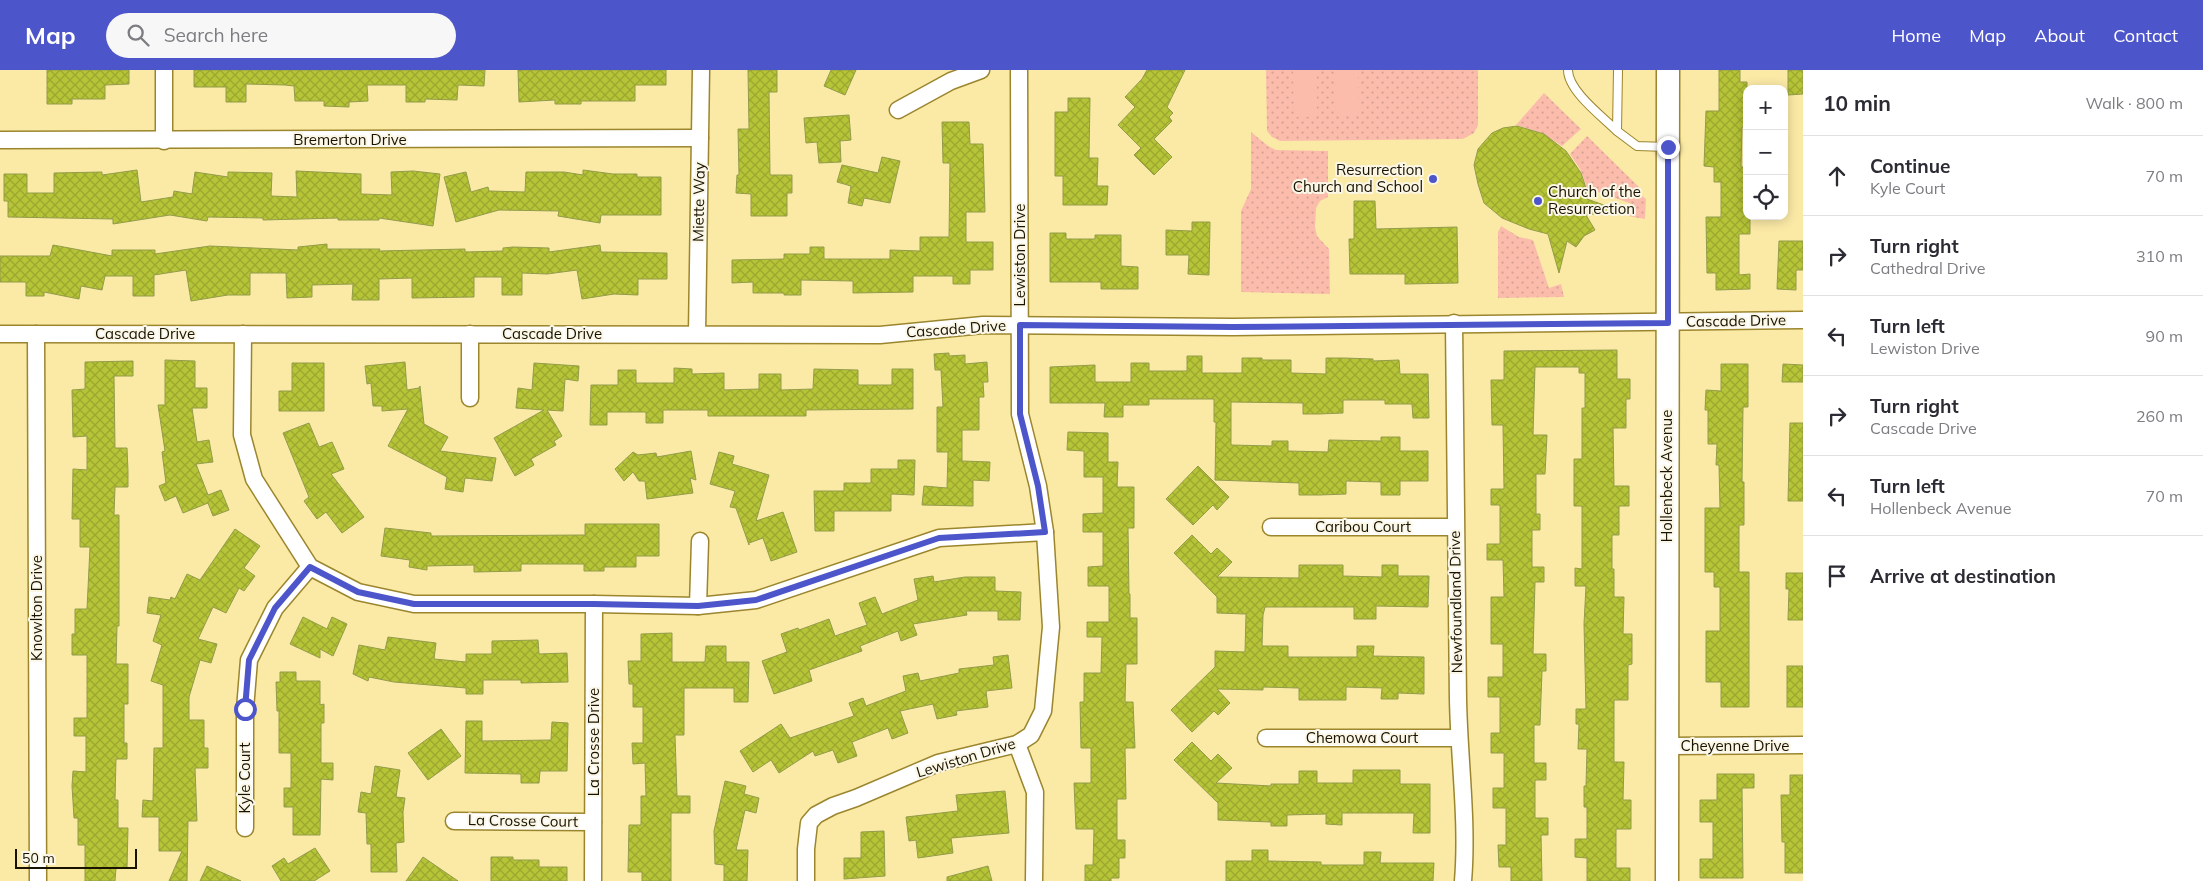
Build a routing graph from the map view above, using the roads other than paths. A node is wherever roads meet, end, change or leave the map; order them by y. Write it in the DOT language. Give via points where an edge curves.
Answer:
graph roads {
  1 [pos="164,70"];
  2 [pos="701,70"];
  3 [pos="981,70"];
  4 [pos="1019,70"];
  5 [pos="1568,70"];
  6 [pos="1618,70"];
  7 [pos="1668,70"];
  8 [pos="898,110"];
  9 [pos="1617,132"];
  10 [pos="700,138"];
  11 [pos="0,140"];
  12 [pos="164,141"];
  13 [pos="1668,147"];
  14 [pos="1803,320"];
  15 [pos="1454,323"];
  16 [pos="1668,323"];
  17 [pos="1020,325"];
  18 [pos="0,334"];
  19 [pos="36,334"];
  20 [pos="242,334"];
  21 [pos="470,334"];
  22 [pos="698,334"];
  23 [pos="470,398"];
  24 [pos="1271,527"];
  25 [pos="1455,527"];
  26 [pos="1045,532"];
  27 [pos="700,541"];
  28 [pos="310,567"];
  29 [pos="594,604"];
  30 [pos="698,606"];
  31 [pos="1266,738"];
  32 [pos="1459,738"];
  33 [pos="1017,744"];
  34 [pos="1803,745"];
  35 [pos="1667,746"];
  36 [pos="454,820"];
  37 [pos="593,822"];
  38 [pos="245,828"];
  39 [pos="38,881"];
  40 [pos="593,881"];
  41 [pos="806,881"];
  42 [pos="1034,881"];
  43 [pos="1463,881"];
  44 [pos="1667,881"];
  1 -- 12 [label="street"];
  2 -- 10 [label="street, Miette Way"];
  3 -- 8 [label="street" via="950,81"];
  4 -- 17 [label="street, Lewiston Drive"];
  5 -- 9 [label="lane" via="1570,82 1577,91"];
  6 -- 9 [label="lane"];
  7 -- 13 [label="street, Hollenbeck Avenue"];
  9 -- 13 [label="lane" via="1637,146"];
  10 -- 12 [label="street, Bremerton Drive"];
  10 -- 22 [label="street, Miette Way"];
  11 -- 12 [label="street, Bremerton Drive"];
  13 -- 16 [label="street, Hollenbeck Avenue"];
  14 -- 16 [label="street, Cascade Drive"];
  15 -- 16 [label="street, Cascade Drive"];
  15 -- 17 [label="street, Cascade Drive" via="1233,327"];
  15 -- 25 [label="street, Newfoundland Drive"];
  16 -- 35 [label="street, Hollenbeck Avenue"];
  17 -- 22 [label="street, Cascade Drive" via="983,325 880,335"];
  17 -- 26 [label="street, Lewiston Drive" via="1020,414 1038,486"];
  18 -- 19 [label="street, Cascade Drive"];
  19 -- 20 [label="street, Cascade Drive"];
  19 -- 39 [label="street, Knowlton Drive"];
  20 -- 21 [label="street, Cascade Drive"];
  20 -- 28 [label="street" via="242,435 254,479"];
  21 -- 22 [label="street, Cascade Drive"];
  21 -- 23 [label="street"];
  24 -- 25 [label="street, Caribou Court"];
  25 -- 32 [label="street, Newfoundland Drive"];
  26 -- 30 [label="street" via="939,538 756,600"];
  26 -- 33 [label="street, Lewiston Drive" via="1051,627 1043,711 1031,735"];
  27 -- 30 [label="street"];
  28 -- 29 [label="street" via="358,592 414,604"];
  28 -- 38 [label="street, Kyle Court" via="275,608 249,660 245,709"];
  29 -- 30 [label="street"];
  29 -- 37 [label="street, La Crosse Drive"];
  31 -- 32 [label="street, Chemowa Court"];
  32 -- 43 [label="street, Newfoundland Drive" via="1465,859"];
  33 -- 41 [label="street, Lewiston Drive" via="938,763 816,815 809,823"];
  33 -- 42 [label="street" via="1035,792"];
  34 -- 35 [label="street, Cheyenne Drive"];
  35 -- 44 [label="street, Hollenbeck Avenue"];
  36 -- 37 [label="street, La Crosse Court"];
  37 -- 40 [label="street, La Crosse Drive"];
}
